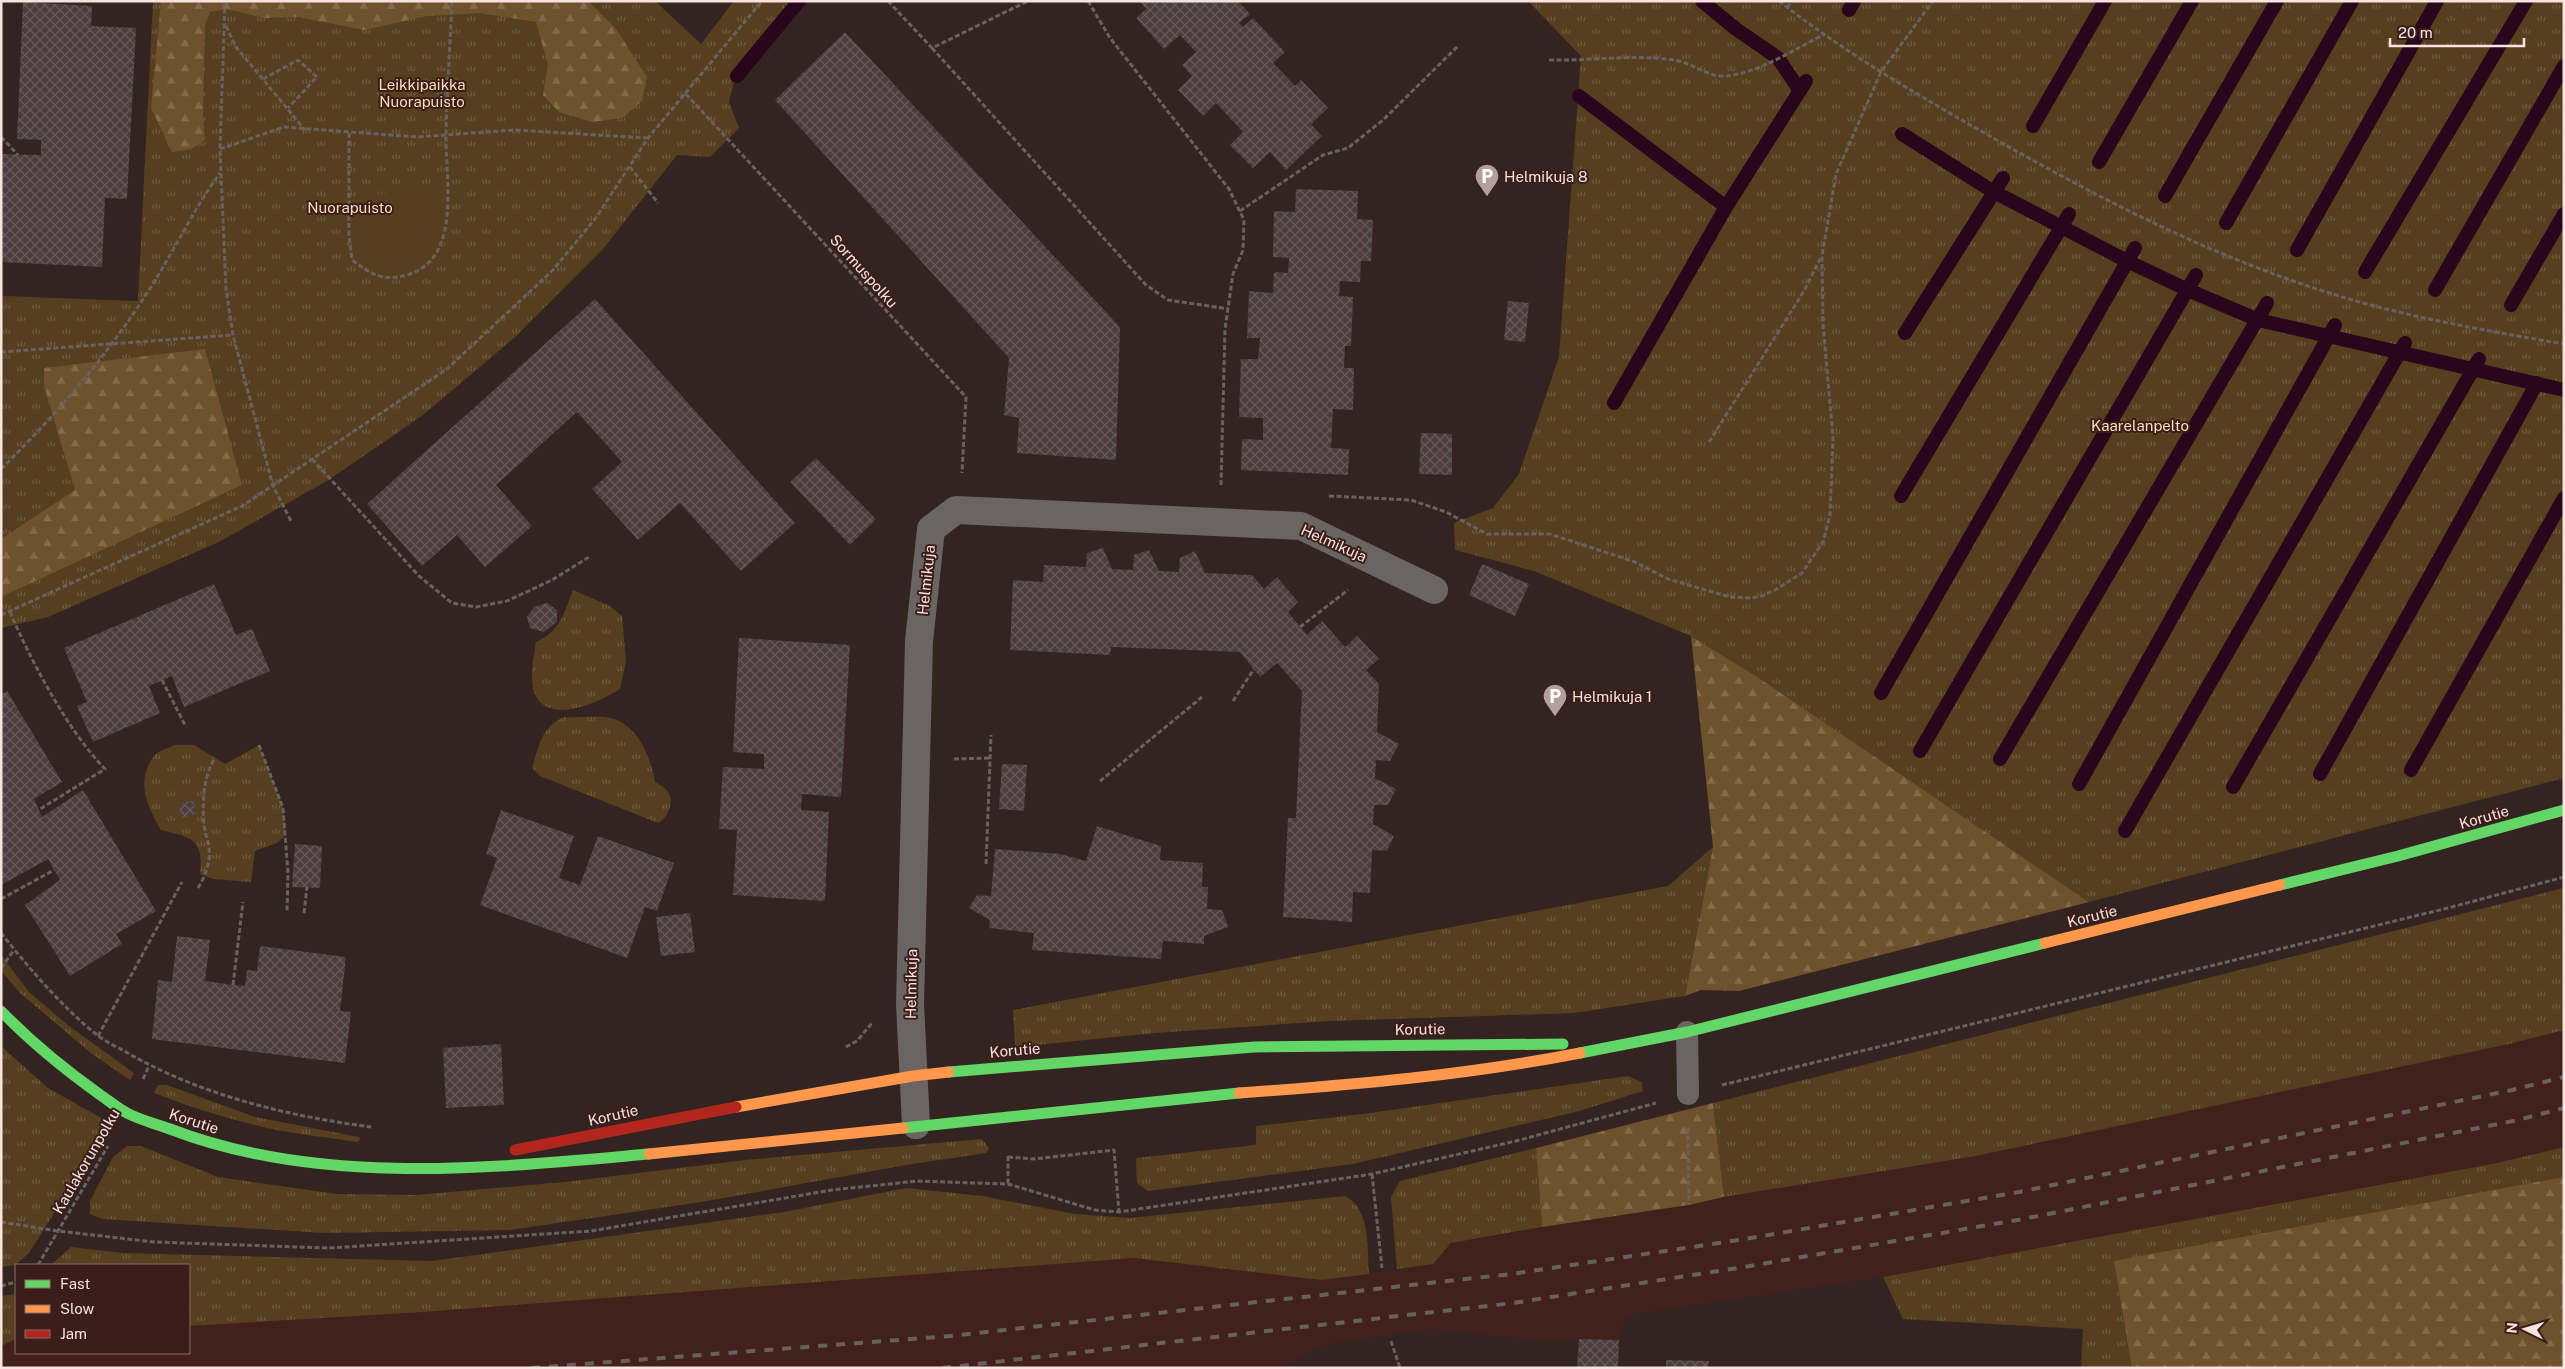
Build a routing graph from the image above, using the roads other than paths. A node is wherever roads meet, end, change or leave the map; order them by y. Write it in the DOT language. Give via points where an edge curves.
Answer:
graph roads {
  1 [pos="1434,590"];
  2 [pos="2564,810"];
  3 [pos="1,1011"];
  4 [pos="1687,1032"];
  5 [pos="1626,1045"];
  6 [pos="913,1076"];
  7 [pos="1688,1094"];
  8 [pos="916,1125"];
  9 [pos="415,1167"];
  1 -- 6 [label="street, Helmikuja" via="1301,526 956,510 931,529 919,651 910,1027"];
  2 -- 4 [label="street, Korutie" via="2398,856"];
  3 -- 9 [label="street, Korutie" via="20,1032 75,1077 127,1114 242,1152 346,1167"];
  4 -- 5 [label="street, Korutie"];
  4 -- 7 [label="lane"];
  5 -- 6 [label="street, Korutie" via="1254,1047"];
  5 -- 8 [label="street, Korutie" via="1533,1062 1375,1084 1235,1093"];
  6 -- 8 [label="street, Helmikuja"];
  6 -- 9 [label="street, Korutie" via="656,1120 615,1131"];
  8 -- 9 [label="street, Korutie" via="513,1166"];
}
